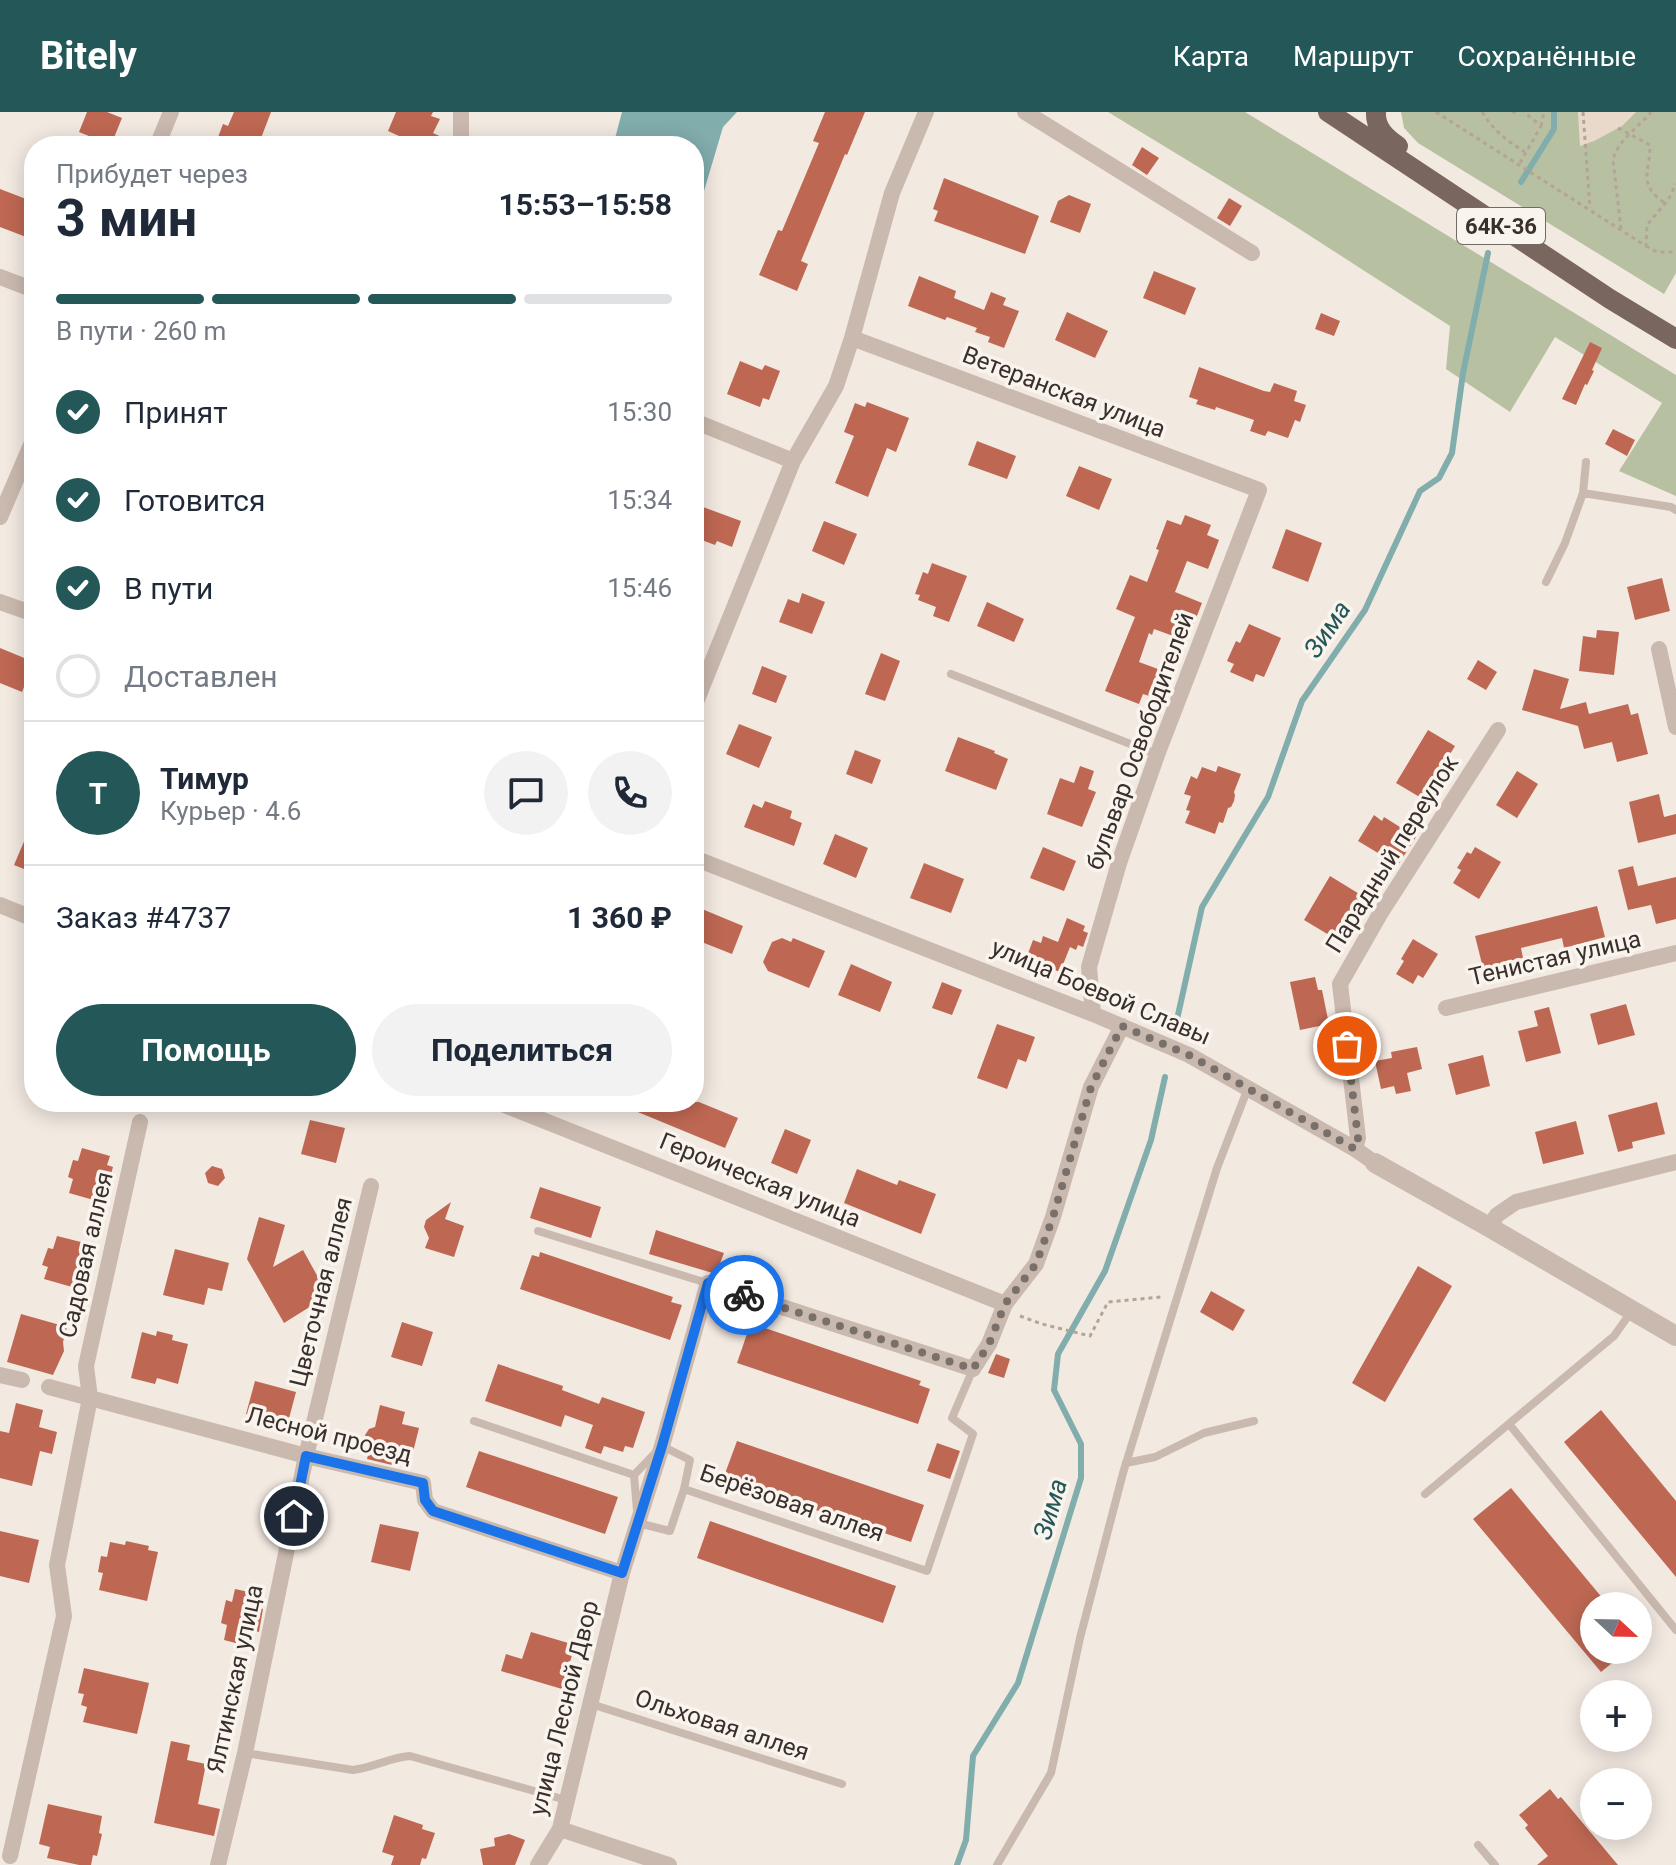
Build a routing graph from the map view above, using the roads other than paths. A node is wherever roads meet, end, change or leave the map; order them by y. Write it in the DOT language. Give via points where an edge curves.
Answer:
graph roads {
  1 [pos="171,112"];
  2 [pos="461,112"];
  3 [pos="926,112"];
  4 [pos="1025,112"];
  5 [pos="1328,112"];
  6 [pos="1376,112"];
  7 [pos="1353,118"];
  8 [pos="161,136"];
  9 [pos="461,136"];
  10 [pos="1469,205"];
  11 [pos="1252,253"];
  12 [pos="0,277"];
  13 [pos="24,286"];
  14 [pos="852,338"];
  15 [pos="1676,339"];
  16 [pos="704,425"];
  17 [pos="24,461"];
  18 [pos="793,461"];
  19 [pos="1586,462"];
  20 [pos="1259,490"];
  21 [pos="1583,493"];
  22 [pos="1676,510"];
  23 [pos="0,517"];
  24 [pos="1546,582"];
  25 [pos="0,602"];
  26 [pos="24,610"];
  27 [pos="1659,649"];
  28 [pos="951,674"];
  29 [pos="704,682"];
  30 [pos="1676,727"];
  31 [pos="1498,730"];
  32 [pos="1157,755"];
  33 [pos="704,862"];
  34 [pos="0,905"];
  35 [pos="24,915"];
  36 [pos="1676,953"];
  37 [pos="1446,1008"];
  38 [pos="1093,1014"];
  39 [pos="1122,1026"];
  40 [pos="1248,1088"];
  41 [pos="522,1112"];
  42 [pos="140,1122"];
  43 [pos="1355,1149"];
  44 [pos="1676,1162"];
  45 [pos="1375,1163"];
  46 [pos="371,1186"];
  47 [pos="1489,1227"];
  48 [pos="538,1231"];
  49 [pos="708,1283"];
  50 [pos="1004,1306"];
  51 [pos="1631,1311"];
  52 [pos="1676,1336"];
  53 [pos="973,1369"];
  54 [pos="0,1375"];
  55 [pos="22,1380"];
  56 [pos="49,1387"];
  57 [pos="90,1398"];
  58 [pos="474,1421"];
  59 [pos="1254,1421"];
  60 [pos="1509,1424"];
  61 [pos="662,1446"];
  62 [pos="306,1456"];
  63 [pos="1126,1463"];
  64 [pos="634,1475"];
  65 [pos="684,1489"];
  66 [pos="1425,1494"];
  67 [pos="638,1523"];
  68 [pos="622,1573"];
  69 [pos="1676,1630"];
  70 [pos="590,1704"];
  71 [pos="245,1753"];
  72 [pos="842,1784"];
  73 [pos="566,1800"];
  74 [pos="560,1829"];
  75 [pos="1478,1845"];
  76 [pos="10,1856"];
  77 [pos="218,1865"];
  78 [pos="538,1865"];
  79 [pos="669,1865"];
  80 [pos="997,1865"];
  81 [pos="1495,1865"];
  1 -- 8 [label="street"];
  2 -- 9 [label="street"];
  3 -- 14 [label="street" via="892,193"];
  4 -- 11 [label="street"];
  5 -- 7 [label="main road, 64К-36"];
  6 -- 10 [label="main road" via="1390,141 1442,175"];
  7 -- 10 [label="main road, 64К-36"];
  10 -- 15 [label="main road, 64К-36"];
  12 -- 13 [label="street"];
  14 -- 18 [label="street" via="836,386"];
  14 -- 20 [label="street, Ветеранская улица"];
  16 -- 18 [label="street"];
  17 -- 23 [label="street"];
  18 -- 29 [label="street"];
  19 -- 21 [label="lane"];
  20 -- 32 [label="street, бульвар Освободителей"];
  21 -- 22 [label="lane"];
  21 -- 24 [label="lane"];
  25 -- 26 [label="street"];
  27 -- 30 [label="street"];
  28 -- 32 [label="lane"];
  31 -- 43 [label="street, Парадный переулок" via="1340,984"];
  32 -- 38 [label="street, бульвар Освободителей" via="1089,967"];
  33 -- 38 [label="street, улица Боевой Славы"];
  34 -- 35 [label="street"];
  36 -- 37 [label="street, Тенистая улица"];
  38 -- 39 [label="street, улица Боевой Славы"];
  39 -- 40 [label="street, улица Боевой Славы"];
  39 -- 50 [label="street" via="1091,1087 1036,1264"];
  40 -- 43 [label="street, улица Боевой Славы"];
  40 -- 63 [label="lane" via="1217,1168"];
  41 -- 50 [label="street, Героическая улица"];
  42 -- 57 [label="street, Садовая аллея" via="86,1366"];
  43 -- 45 [label="street, улица Боевой Славы"];
  44 -- 47 [label="street" via="1516,1202"];
  45 -- 47 [label="street, улица Боевой Славы"];
  46 -- 62 [label="street, Цветочная аллея"];
  47 -- 51 [label="street, улица Боевой Славы"];
  48 -- 49 [label="lane"];
  49 -- 53 [label="street"];
  49 -- 61 [label="street, улица Лесной Двор"];
  50 -- 53 [label="street"];
  51 -- 52 [label="street, улица Боевой Славы"];
  51 -- 60 [label="lane" via="1614,1336"];
  53 -- 65 [label="lane, Берёзовая аллея" via="952,1418 973,1434 927,1571"];
  54 -- 55 [label="street"];
  56 -- 57 [label="street, Лесной проезд"];
  57 -- 62 [label="street, Лесной проезд"];
  57 -- 76 [label="street, Садовая аллея" via="57,1565 64,1616"];
  58 -- 64 [label="lane"];
  59 -- 63 [label="lane" via="1204,1433 1155,1457"];
  60 -- 66 [label="lane"];
  60 -- 69 [label="lane"];
  61 -- 64 [label="lane"];
  61 -- 65 [label="lane, Берёзовая аллея" via="690,1460"];
  61 -- 67 [label="street, улица Лесной Двор"];
  62 -- 68 [label="street, Лесной проезд" via="423,1483 433,1511"];
  62 -- 71 [label="street, Ялтинская улица"];
  63 -- 80 [label="lane" via="1051,1773"];
  64 -- 67 [label="lane"];
  65 -- 67 [label="lane" via="670,1531"];
  67 -- 68 [label="street, улица Лесной Двор"];
  68 -- 70 [label="street, улица Лесной Двор"];
  70 -- 72 [label="lane, Ольховая аллея"];
  70 -- 73 [label="street, улица Лесной Двор"];
  71 -- 73 [label="lane" via="353,1770 410,1756"];
  71 -- 77 [label="street, Ялтинская улица"];
  73 -- 74 [label="street, улица Лесной Двор"];
  74 -- 78 [label="street, улица Лесной Двор"];
  74 -- 79 [label="street"];
  75 -- 81 [label="lane"];
}
